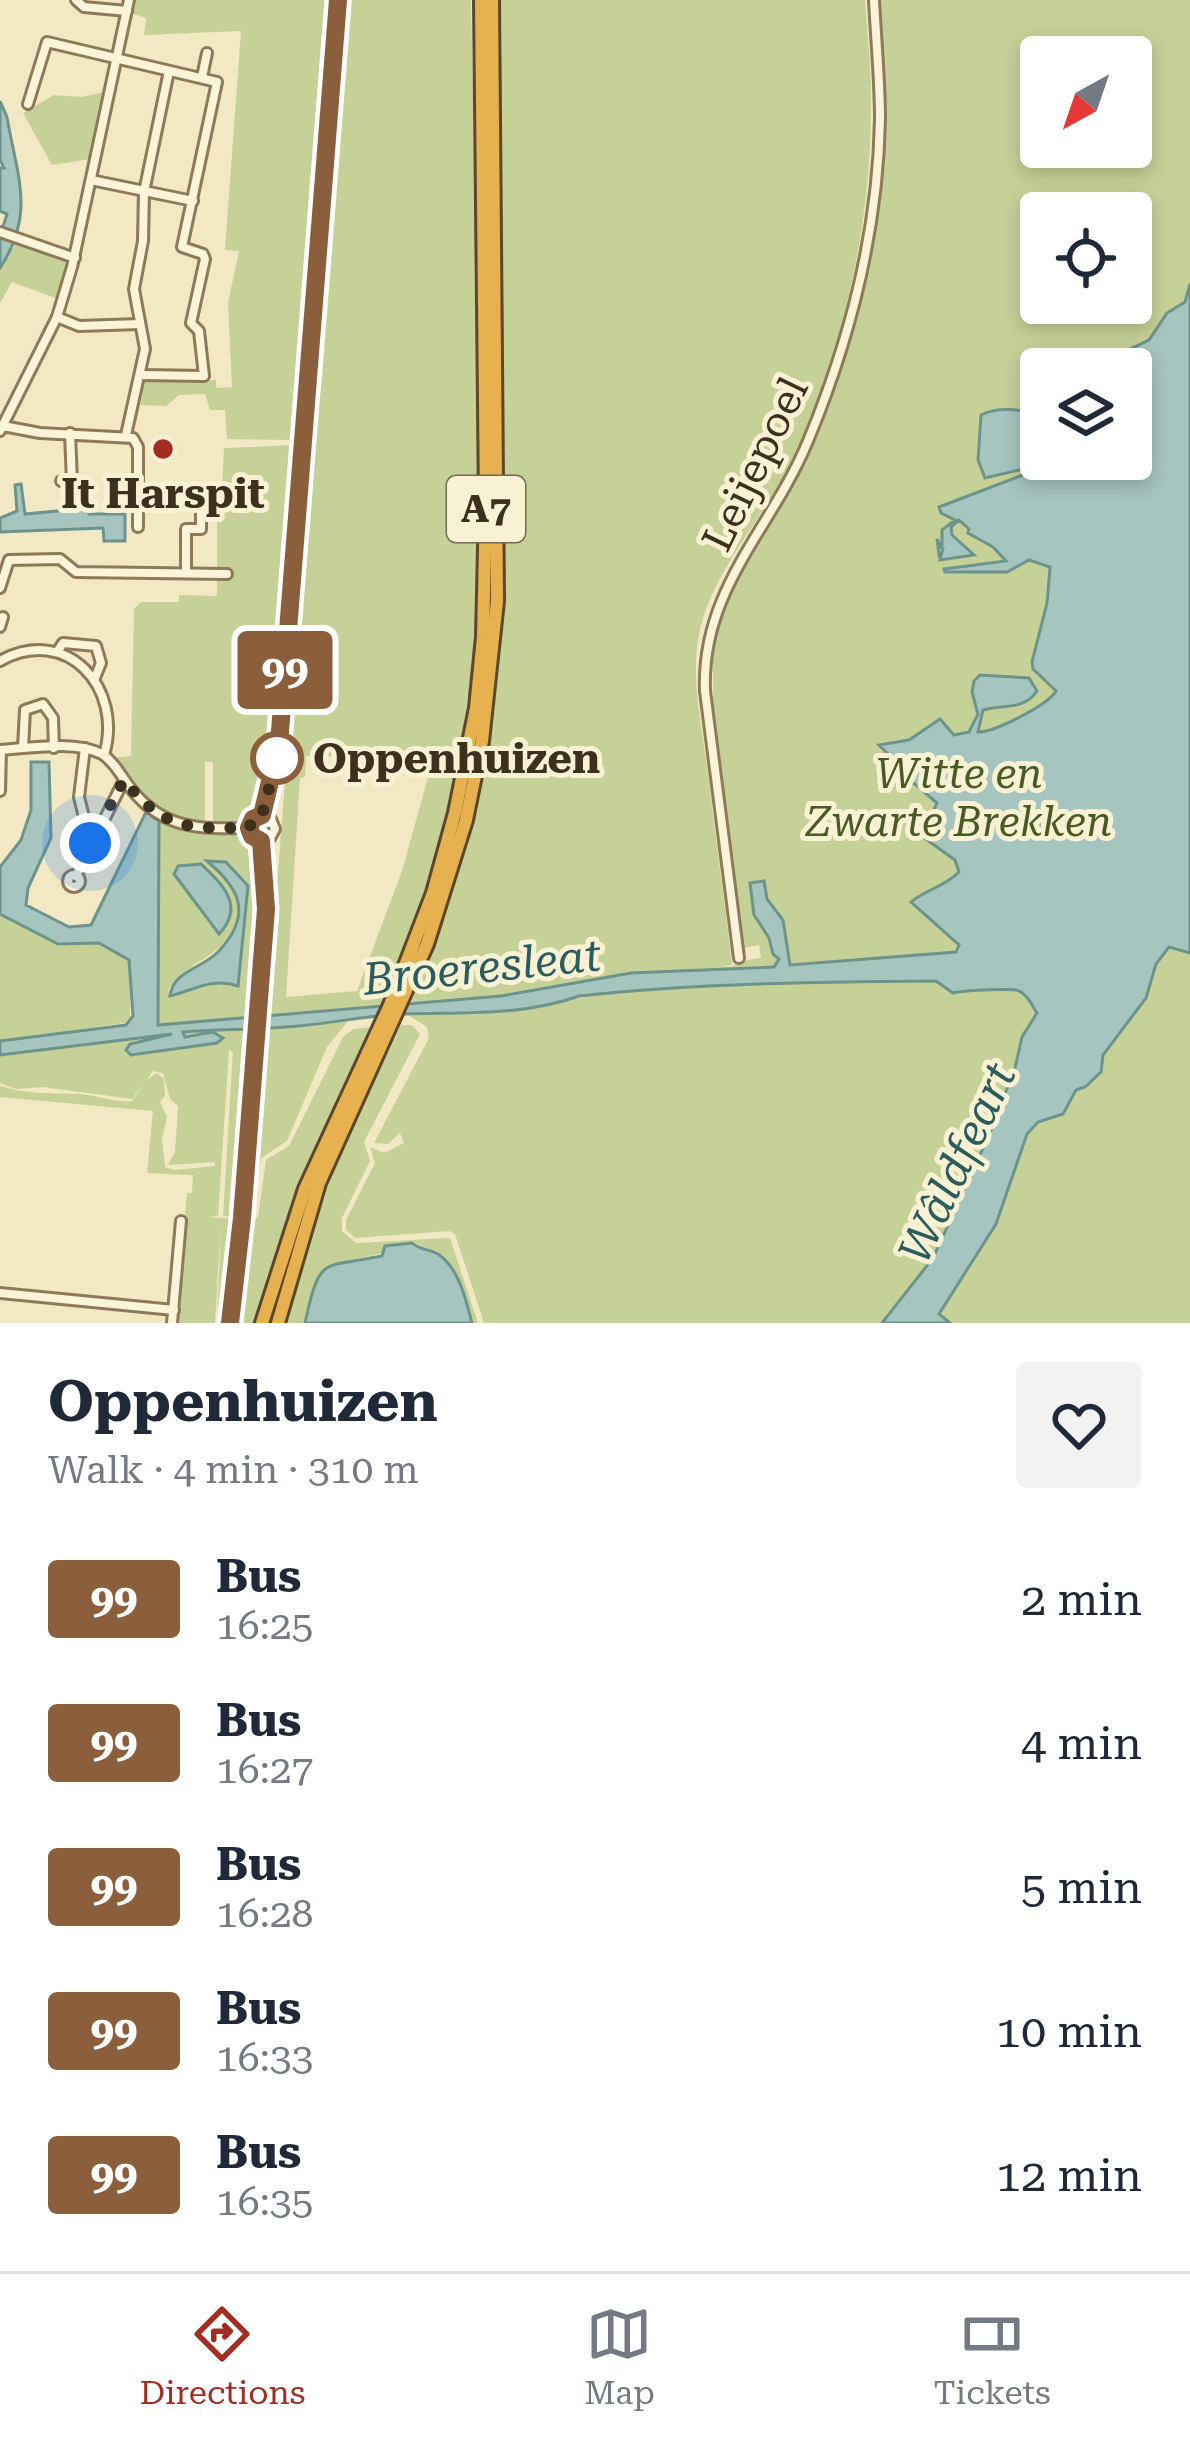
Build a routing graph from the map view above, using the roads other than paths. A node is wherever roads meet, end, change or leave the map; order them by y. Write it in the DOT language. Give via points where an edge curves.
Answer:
graph roads {
  1 [pos="76,0"];
  2 [pos="129,0"];
  3 [pos="338,0"];
  4 [pos="481,0"];
  5 [pos="492,0"];
  6 [pos="874,0"];
  7 [pos="127,11"];
  8 [pos="207,53"];
  9 [pos="117,59"];
  10 [pos="169,70"];
  11 [pos="202,77"];
  12 [pos="28,104"];
  13 [pos="91,180"];
  14 [pos="144,192"];
  15 [pos="193,201"];
  16 [pos="0,232"];
  17 [pos="75,257"];
  18 [pos="57,317"];
  19 [pos="140,324"];
  20 [pos="140,375"];
  21 [pos="1,429"];
  22 [pos="70,433"];
  23 [pos="126,434"];
  24 [pos="72,481"];
  25 [pos="137,490"];
  26 [pos="138,527"];
  27 [pos="186,573"];
  28 [pos="226,574"];
  29 [pos="0,588"];
  30 [pos="57,652"];
  31 [pos="0,661"];
  32 [pos="95,678"];
  33 [pos="23,748"];
  34 [pos="54,748"];
  35 [pos="85,748"];
  36 [pos="0,750"];
  37 [pos="104,755"];
  38 [pos="124,780"];
  39 [pos="0,790"];
  40 [pos="262,815"];
  41 [pos="249,828"];
  42 [pos="261,841"];
  43 [pos="90,843"];
  44 [pos="76,876"];
  45 [pos="753,951"];
  46 [pos="396,1004"];
  47 [pos="385,1029"];
  48 [pos="181,1221"];
  49 [pos="0,1294"];
  50 [pos="174,1310"];
  51 [pos="172,1323"];
  52 [pos="230,1323"];
  53 [pos="262,1323"];
  54 [pos="278,1323"];
  1 -- 7 [label="street"];
  2 -- 7 [label="street"];
  3 -- 40 [label="street" via="279,744"];
  4 -- 46 [label="highway, A7" via="483,637 455,812"];
  5 -- 46 [label="highway, A7" via="493,662 448,884"];
  6 -- 45 [label="street, Leijepoel" via="878,151 850,316 800,460 725,590 706,648 739,955"];
  7 -- 9 [label="street"];
  8 -- 11 [label="street"];
  9 -- 10 [label="street"];
  9 -- 12 [label="street" via="47,42"];
  9 -- 13 [label="street"];
  10 -- 11 [label="street"];
  10 -- 14 [label="street"];
  11 -- 15 [label="street" via="218,87"];
  13 -- 14 [label="street"];
  13 -- 17 [label="street"];
  14 -- 15 [label="street"];
  14 -- 19 [label="street" via="134,289"];
  15 -- 20 [label="street" via="182,247 205,259 191,322 204,376"];
  16 -- 17 [label="street"];
  17 -- 18 [label="street"];
  18 -- 19 [label="street" via="79,326"];
  18 -- 21 [label="street"];
  19 -- 20 [label="street"];
  20 -- 23 [label="street"];
  21 -- 22 [label="street"];
  22 -- 23 [label="street"];
  22 -- 24 [label="street"];
  23 -- 25 [label="street" via="138,444"];
  25 -- 26 [label="street"];
  25 -- 27 [label="street" via="201,490 201,529 186,529"];
  27 -- 28 [label="street"];
  27 -- 29 [label="street" via="76,572 61,559 9,560"];
  30 -- 31 [label="street" via="26,650"];
  30 -- 32 [label="street"];
  30 -- 32 [label="street" via="62,643 97,646"];
  32 -- 37 [label="street" via="104,702"];
  33 -- 34 [label="street"];
  33 -- 34 [label="street" via="25,710 43,704 53,718"];
  33 -- 36 [label="street"];
  34 -- 35 [label="street"];
  35 -- 37 [label="street"];
  35 -- 43 [label="street" via="79,797"];
  36 -- 39 [label="street"];
  37 -- 38 [label="street"];
  38 -- 41 [label="street" via="173,824"];
  38 -- 43 [label="street"];
  40 -- 41 [label="street"];
  40 -- 42 [label="street" via="274,829"];
  41 -- 42 [label="street"];
  42 -- 52 [label="street" via="267,902"];
  43 -- 44 [label="street"];
  46 -- 47 [label="highway, A7"];
  47 -- 53 [label="highway, A7" via="305,1189"];
  47 -- 54 [label="highway, A7" via="319,1183"];
  48 -- 50 [label="street"];
  49 -- 50 [label="street"];
  50 -- 51 [label="street"];
}
